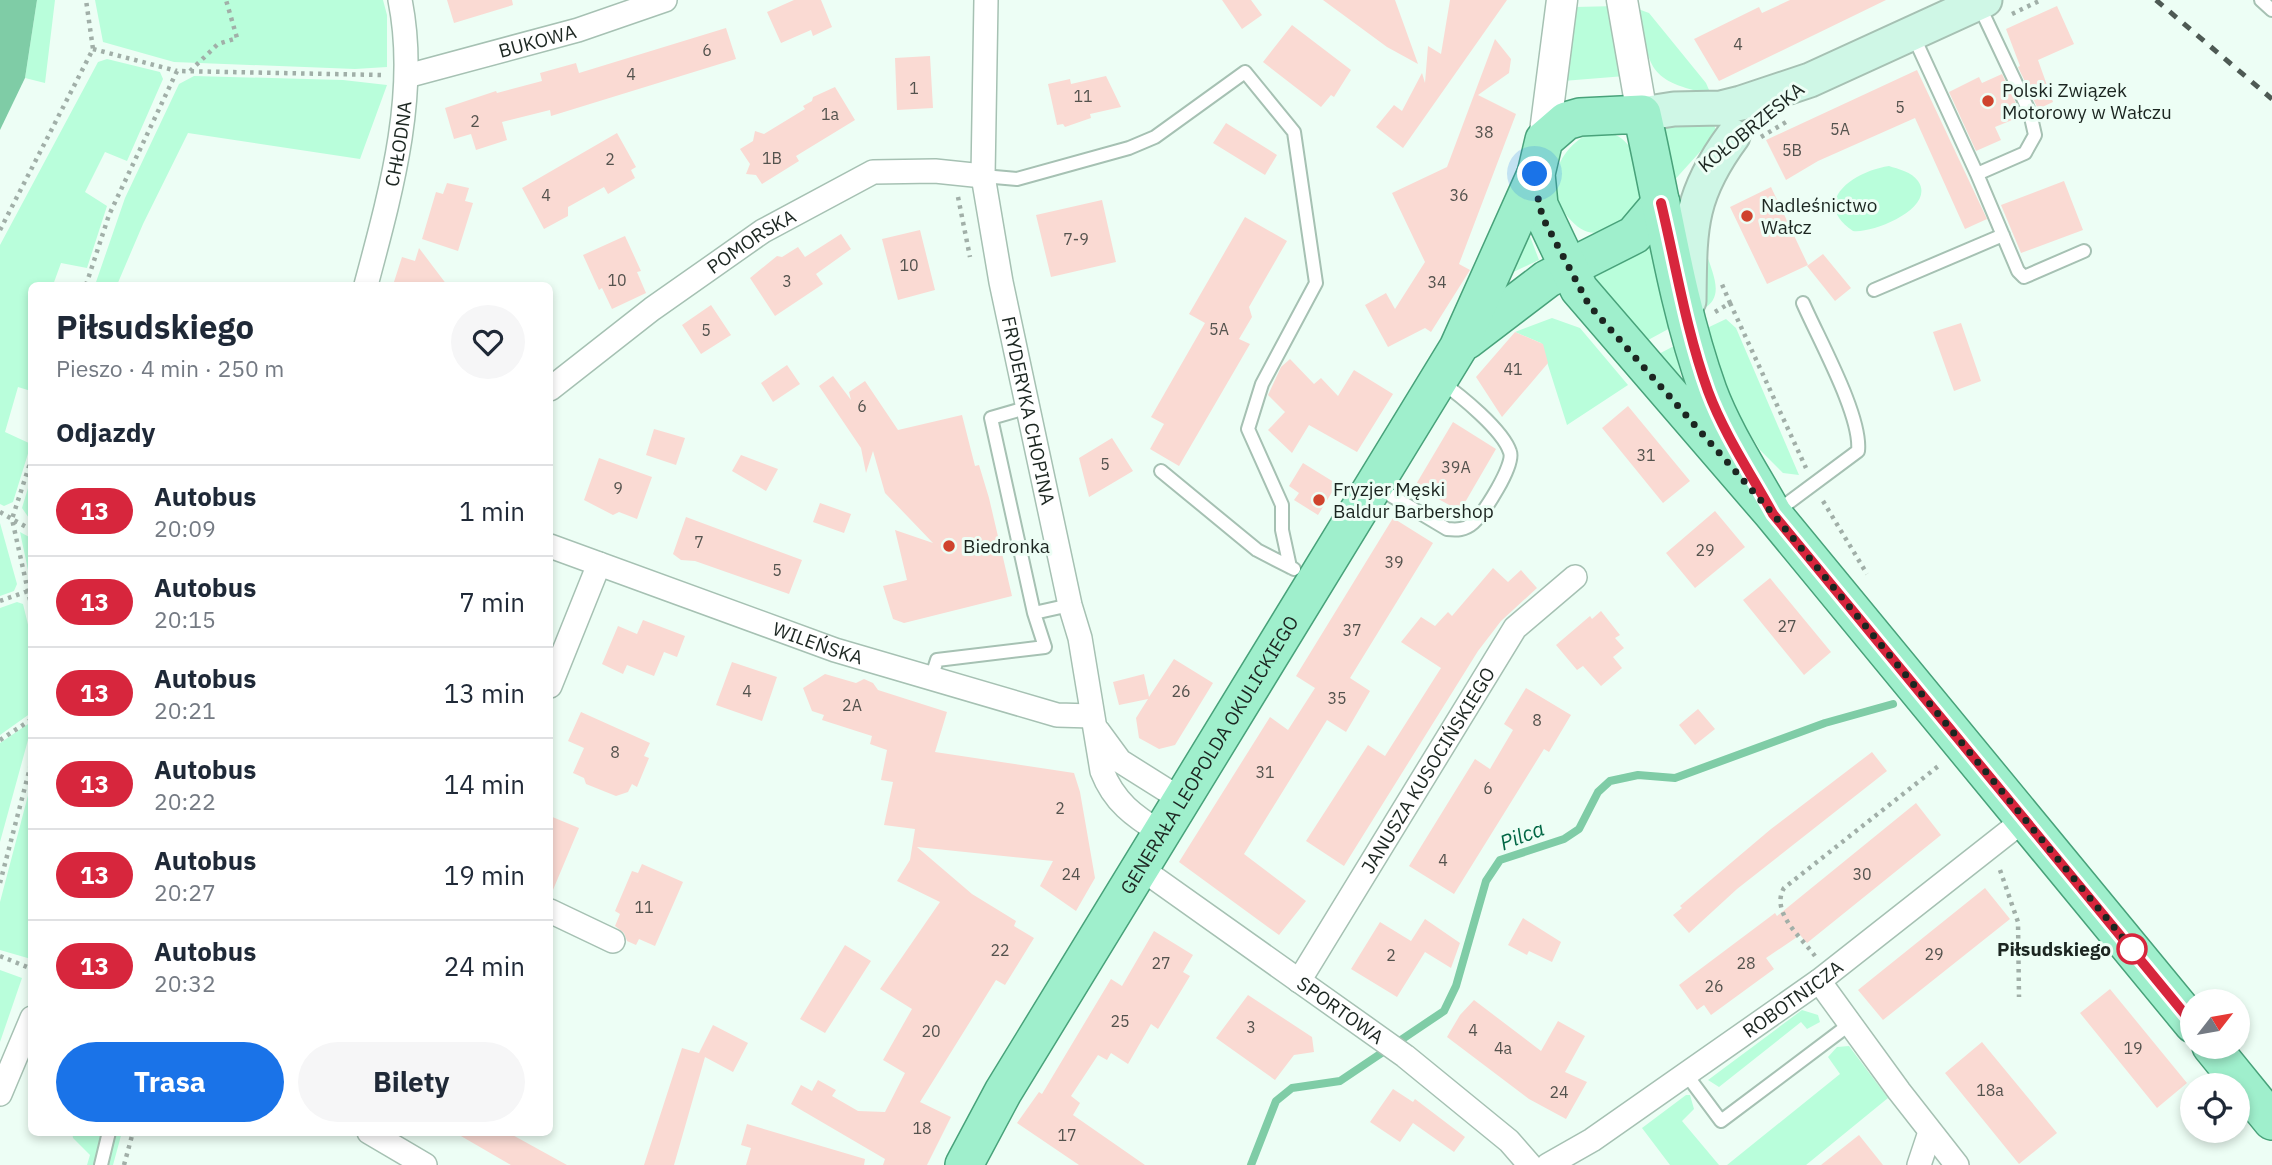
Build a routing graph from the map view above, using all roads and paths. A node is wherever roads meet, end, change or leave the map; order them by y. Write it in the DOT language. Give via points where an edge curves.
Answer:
graph roads {
  1 [pos="86,0"];
  2 [pos="226,0"];
  3 [pos="400,0"];
  4 [pos="665,0"];
  5 [pos="986,0"];
  6 [pos="1562,0"];
  7 [pos="1622,0"];
  8 [pos="2262,0"];
  9 [pos="1982,2"];
  10 [pos="2272,10"];
  11 [pos="1912,33"];
  12 [pos="93,48"];
  13 [pos="189,71"];
  14 [pos="177,72"];
  15 [pos="398,76"];
  16 [pos="1810,80"];
  17 [pos="1642,114"];
  18 [pos="1733,136"];
  19 [pos="1540,157"];
  20 [pos="1978,174"];
  21 [pos="983,176"];
  22 [pos="1661,203"];
  23 [pos="0,230"];
  24 [pos="2003,235"];
  25 [pos="2084,251"];
  26 [pos="1567,268"];
  27 [pos="87,282"];
  28 [pos="367,282"];
  29 [pos="1874,290"];
  30 [pos="1730,303"];
  31 [pos="1803,303"];
  32 [pos="1689,326"];
  33 [pos="1458,348"];
  34 [pos="1438,380"];
  35 [pos="553,387"];
  36 [pos="1029,407"];
  37 [pos="28,469"];
  38 [pos="1161,471"];
  39 [pos="1374,485"];
  40 [pos="1814,485"];
  41 [pos="0,512"];
  42 [pos="1773,514"];
  43 [pos="12,519"];
  44 [pos="28,528"];
  45 [pos="553,547"];
  46 [pos="599,564"];
  47 [pos="1302,575"];
  48 [pos="1576,578"];
  49 [pos="1874,586"];
  50 [pos="28,591"];
  51 [pos="0,601"];
  52 [pos="1069,605"];
  53 [pos="1034,613"];
  54 [pos="932,678"];
  55 [pos="553,679"];
  56 [pos="1093,721"];
  57 [pos="28,722"];
  58 [pos="0,740"];
  59 [pos="1965,745"];
  60 [pos="28,775"];
  61 [pos="1182,800"];
  62 [pos="2025,819"];
  63 [pos="1161,833"];
  64 [pos="1139,867"];
  65 [pos="1999,867"];
  66 [pos="0,883"];
  67 [pos="553,912"];
  68 [pos="613,941"];
  69 [pos="0,956"];
  70 [pos="28,967"];
  71 [pos="1824,977"];
  72 [pos="1299,981"];
  73 [pos="2019,997"];
  74 [pos="2180,1008"];
  75 [pos="1850,1024"];
  76 [pos="28,1028"];
  77 [pos="2222,1059"];
  78 [pos="1686,1074"];
  79 [pos="0,1094"];
  80 [pos="2272,1121"];
  81 [pos="1930,1132"];
  82 [pos="108,1136"];
  83 [pos="132,1136"];
  84 [pos="376,1136"];
  85 [pos="101,1165"];
  86 [pos="124,1165"];
  87 [pos="425,1165"];
  88 [pos="964,1165"];
  89 [pos="1530,1165"];
  90 [pos="1548,1165"];
  91 [pos="1919,1165"];
  92 [pos="1957,1165"];
  1 -- 12 [label="path"];
  2 -- 13 [label="path" via="237,38 218,44"];
  3 -- 15 [label="street, CHŁODNA"];
  4 -- 15 [label="street, BUKOWA" via="578,30"];
  5 -- 21 [label="street, FRYDERYKA CHOPINA"];
  6 -- 19 [label="street"];
  7 -- 17 [label="street"];
  8 -- 10 [label="lane"];
  9 -- 11 [label="main road, KOŁOBRZESKA"];
  9 -- 20 [label="lane" via="2035,135 2025,153"];
  11 -- 16 [label="main road, KOŁOBRZESKA"];
  11 -- 20 [label="lane"];
  12 -- 14 [label="path"];
  12 -- 23 [label="path"];
  13 -- 14 [label="path"];
  13 -- 15 [label="path"];
  14 -- 27 [label="path" via="108,215"];
  15 -- 28 [label="street, CHŁODNA" via="391,190"];
  16 -- 17 [label="main road, KOŁOBRZESKA" via="1721,108"];
  16 -- 18 [label="main road, KOŁOBRZESKA"];
  17 -- 19 [label="main road" via="1566,121"];
  17 -- 22 [label="main road"];
  18 -- 22 [label="main road, KOŁOBRZESKA"];
  18 -- 32 [label="main road" via="1710,166 1694,210"];
  19 -- 26 [label="main road" via="1539,205"];
  19 -- 33 [label="main road, GENERAŁA LEOPOLDA OKULICKIEGO"];
  20 -- 24 [label="lane"];
  21 -- 35 [label="street, POMORSKA" via="873,172 763,231"];
  21 -- 36 [label="street, FRYDERYKA CHOPINA"];
  21 -- 47 [label="lane" via="1017,178 1129,148 1155,137 1245,72 1294,132 1316,283 1262,384 1248,429 1282,505 1282,530"];
  22 -- 26 [label="main road" via="1634,235"];
  22 -- 32 [label="main road"];
  24 -- 25 [label="lane" via="2024,277"];
  24 -- 29 [label="lane"];
  26 -- 33 [label="main road, GENERAŁA LEOPOLDA OKULICKIEGO" via="1500,312"];
  26 -- 42 [label="main road" via="1589,305"];
  30 -- 40 [label="path"];
  31 -- 40 [label="lane" via="1860,436 1858,450"];
  32 -- 42 [label="main road" via="1709,393"];
  33 -- 34 [label="main road, GENERAŁA LEOPOLDA OKULICKIEGO"];
  34 -- 39 [label="main road, GENERAŁA LEOPOLDA OKULICKIEGO"];
  34 -- 39 [label="lane" via="1503,439 1511,453 1511,466 1474,522 1460,530 1447,529"];
  36 -- 52 [label="street, FRYDERYKA CHOPINA"];
  36 -- 53 [label="lane" via="991,418"];
  37 -- 43 [label="path"];
  38 -- 47 [label="lane" via="1257,550"];
  39 -- 47 [label="main road, GENERAŁA LEOPOLDA OKULICKIEGO"];
  40 -- 42 [label="lane"];
  40 -- 49 [label="path"];
  41 -- 43 [label="path"];
  42 -- 59 [label="main road"];
  43 -- 44 [label="path"];
  43 -- 50 [label="path"];
  45 -- 46 [label="street, WILEŃSKA"];
  46 -- 54 [label="street, WILEŃSKA" via="835,650"];
  46 -- 55 [label="street"];
  47 -- 61 [label="main road, GENERAŁA LEOPOLDA OKULICKIEGO"];
  48 -- 72 [label="street, JANUSZA KUSOCIŃSKIEGO" via="1515,628"];
  50 -- 51 [label="path"];
  52 -- 53 [label="lane"];
  52 -- 56 [label="street, FRYDERYKA CHOPINA" via="1080,638"];
  53 -- 54 [label="lane" via="1045,647 937,660"];
  54 -- 56 [label="street, WILEŃSKA"];
  56 -- 61 [label="street" via="1120,761"];
  56 -- 63 [label="street, FRYDERYKA CHOPINA" via="1109,788 1131,814"];
  57 -- 58 [label="path"];
  59 -- 62 [label="main road"];
  59 -- 71 [label="path" via="1779,895 1782,913"];
  60 -- 66 [label="path"];
  61 -- 63 [label="main road, GENERAŁA LEOPOLDA OKULICKIEGO"];
  62 -- 71 [label="street, ROBOTNICZA"];
  62 -- 74 [label="main road"];
  63 -- 64 [label="main road, GENERAŁA LEOPOLDA OKULICKIEGO"];
  64 -- 72 [label="street, SPORTOWA"];
  64 -- 88 [label="main road, GENERAŁA LEOPOLDA OKULICKIEGO"];
  65 -- 73 [label="path" via="2018,922"];
  67 -- 68 [label="street"];
  69 -- 70 [label="path"];
  71 -- 75 [label="street"];
  71 -- 78 [label="street, ROBOTNICZA"];
  72 -- 89 [label="street, SPORTOWA" via="1405,1056 1508,1141"];
  75 -- 78 [label="lane" via="1721,1121"];
  75 -- 81 [label="street"];
  76 -- 79 [label="street"];
  77 -- 80 [label="main road"];
  78 -- 90 [label="street, ROBOTNICZA"];
  81 -- 91 [label="street"];
  81 -- 92 [label="street"];
  82 -- 85 [label="lane"];
  83 -- 86 [label="path"];
  84 -- 87 [label="street"];
}
